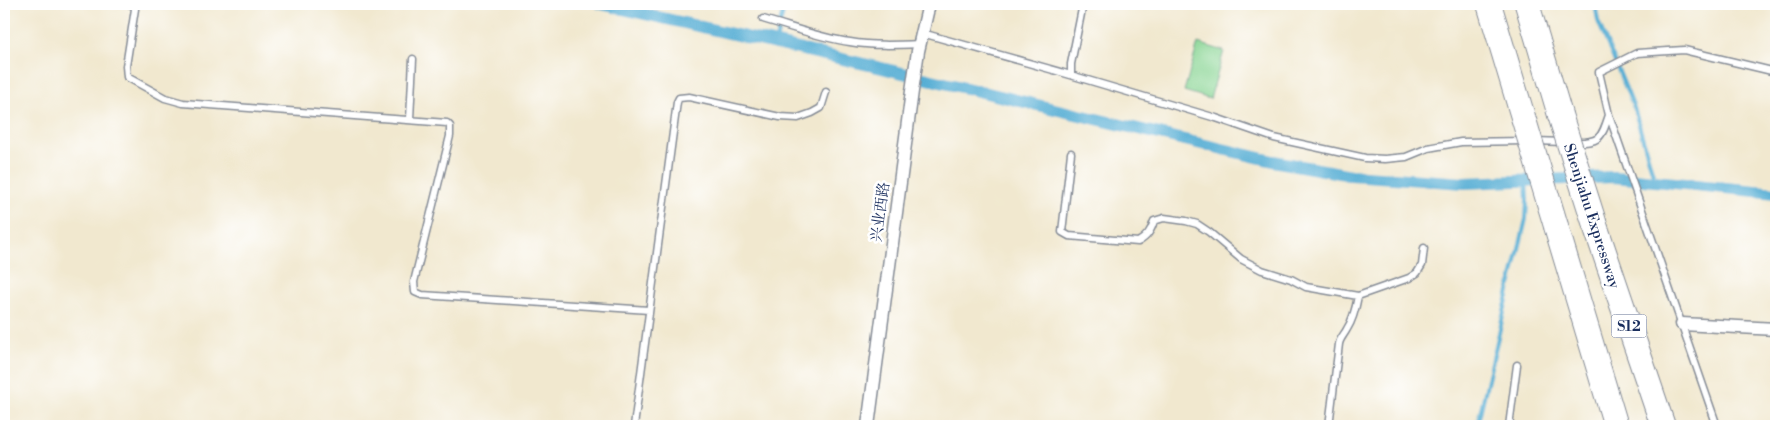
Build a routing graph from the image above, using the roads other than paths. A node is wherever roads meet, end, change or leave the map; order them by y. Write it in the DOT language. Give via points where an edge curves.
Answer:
graph roads {
  1 [pos="130,4"];
  2 [pos="929,4"];
  3 [pos="1083,4"];
  4 [pos="1489,4"];
  5 [pos="1527,4"];
  6 [pos="763,20"];
  7 [pos="920,43"];
  8 [pos="413,59"];
  9 [pos="1776,72"];
  10 [pos="1071,75"];
  11 [pos="826,92"];
  12 [pos="1609,115"];
  13 [pos="410,119"];
  14 [pos="1072,153"];
  15 [pos="1424,248"];
  16 [pos="1358,296"];
  17 [pos="649,310"];
  18 [pos="1682,324"];
  19 [pos="1776,329"];
  20 [pos="1518,365"];
  21 [pos="634,426"];
  22 [pos="868,426"];
  23 [pos="1329,426"];
  24 [pos="1509,426"];
  25 [pos="1616,426"];
  26 [pos="1663,426"];
  27 [pos="1717,426"];
  1 -- 13 [label="lane" via="135,9 127,77 165,98 183,103"];
  2 -- 7 [label="street, 兴业西路"];
  3 -- 10 [label="lane"];
  4 -- 25 [label="highway, S12, bridge"];
  5 -- 26 [label="highway, Shenjiahu Expressway / S12, bridge" via="1595,225"];
  6 -- 7 [label="lane" via="849,42 881,46"];
  7 -- 10 [label="lane"];
  7 -- 22 [label="street, 兴业西路"];
  8 -- 13 [label="lane"];
  9 -- 12 [label="lane" via="1684,50 1637,52 1599,72"];
  10 -- 12 [label="lane" via="1274,138 1365,158 1406,157 1428,148 1461,142 1590,143 1604,131"];
  11 -- 17 [label="lane" via="821,108 798,118 689,97 679,98"];
  12 -- 18 [label="lane"];
  13 -- 17 [label="lane" via="447,122 450,126 414,282 415,292"];
  14 -- 16 [label="lane" via="1062,232 1069,236 1138,242 1145,239 1154,221 1164,218 1186,221 1210,232 1241,259 1262,270 1306,287"];
  15 -- 16 [label="lane" via="1422,265 1417,273"];
  16 -- 23 [label="lane" via="1347,329 1338,344"];
  17 -- 21 [label="lane"];
  18 -- 19 [label="street"];
  18 -- 27 [label="lane"];
  20 -- 24 [label="lane"];
}
